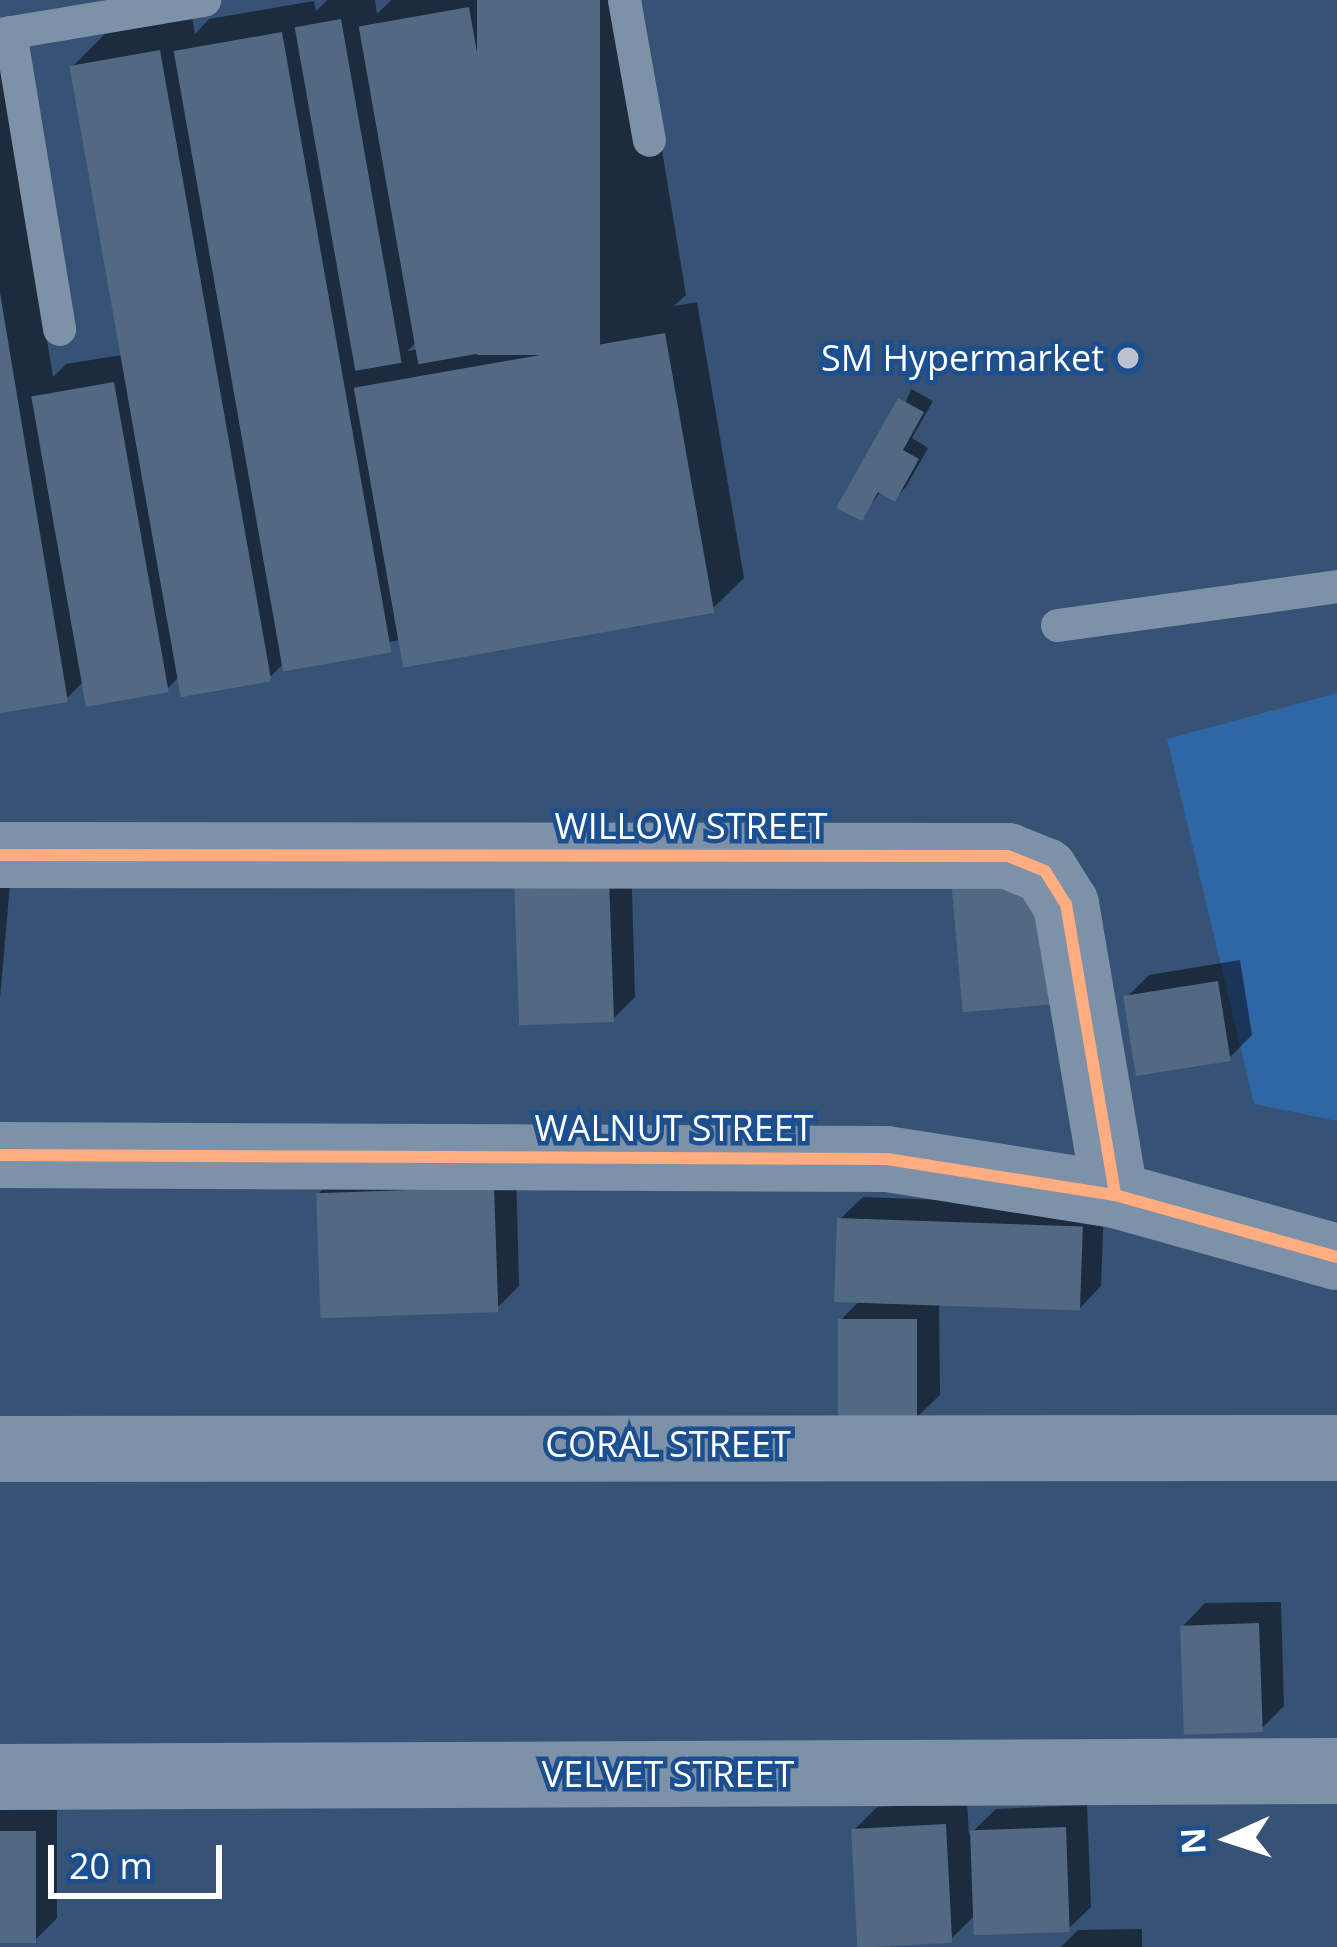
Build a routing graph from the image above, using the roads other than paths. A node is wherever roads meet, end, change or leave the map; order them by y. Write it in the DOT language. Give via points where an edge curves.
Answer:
graph roads {
  1 [pos="204,0"];
  2 [pos="624,0"];
  3 [pos="5,33"];
  4 [pos="649,140"];
  5 [pos="59,329"];
  6 [pos="1337,586"];
  7 [pos="1057,625"];
  8 [pos="0,855"];
  9 [pos="0,1155"];
  10 [pos="1115,1195"];
  11 [pos="1337,1257"];
  12 [pos="1337,1448"];
  13 [pos="0,1449"];
  14 [pos="1337,1771"];
  15 [pos="0,1777"];
  1 -- 3 [label="lane"];
  2 -- 4 [label="lane"];
  3 -- 5 [label="lane"];
  6 -- 7 [label="lane"];
  8 -- 10 [label="street, WILLOW STREET" via="1008,856 1045,871 1066,904"];
  9 -- 10 [label="street, WALNUT STREET" via="887,1160"];
  10 -- 11 [label="street, WALNUT STREET"];
  12 -- 13 [label="street, CORAL STREET"];
  14 -- 15 [label="street, VELVET STREET"];
}
